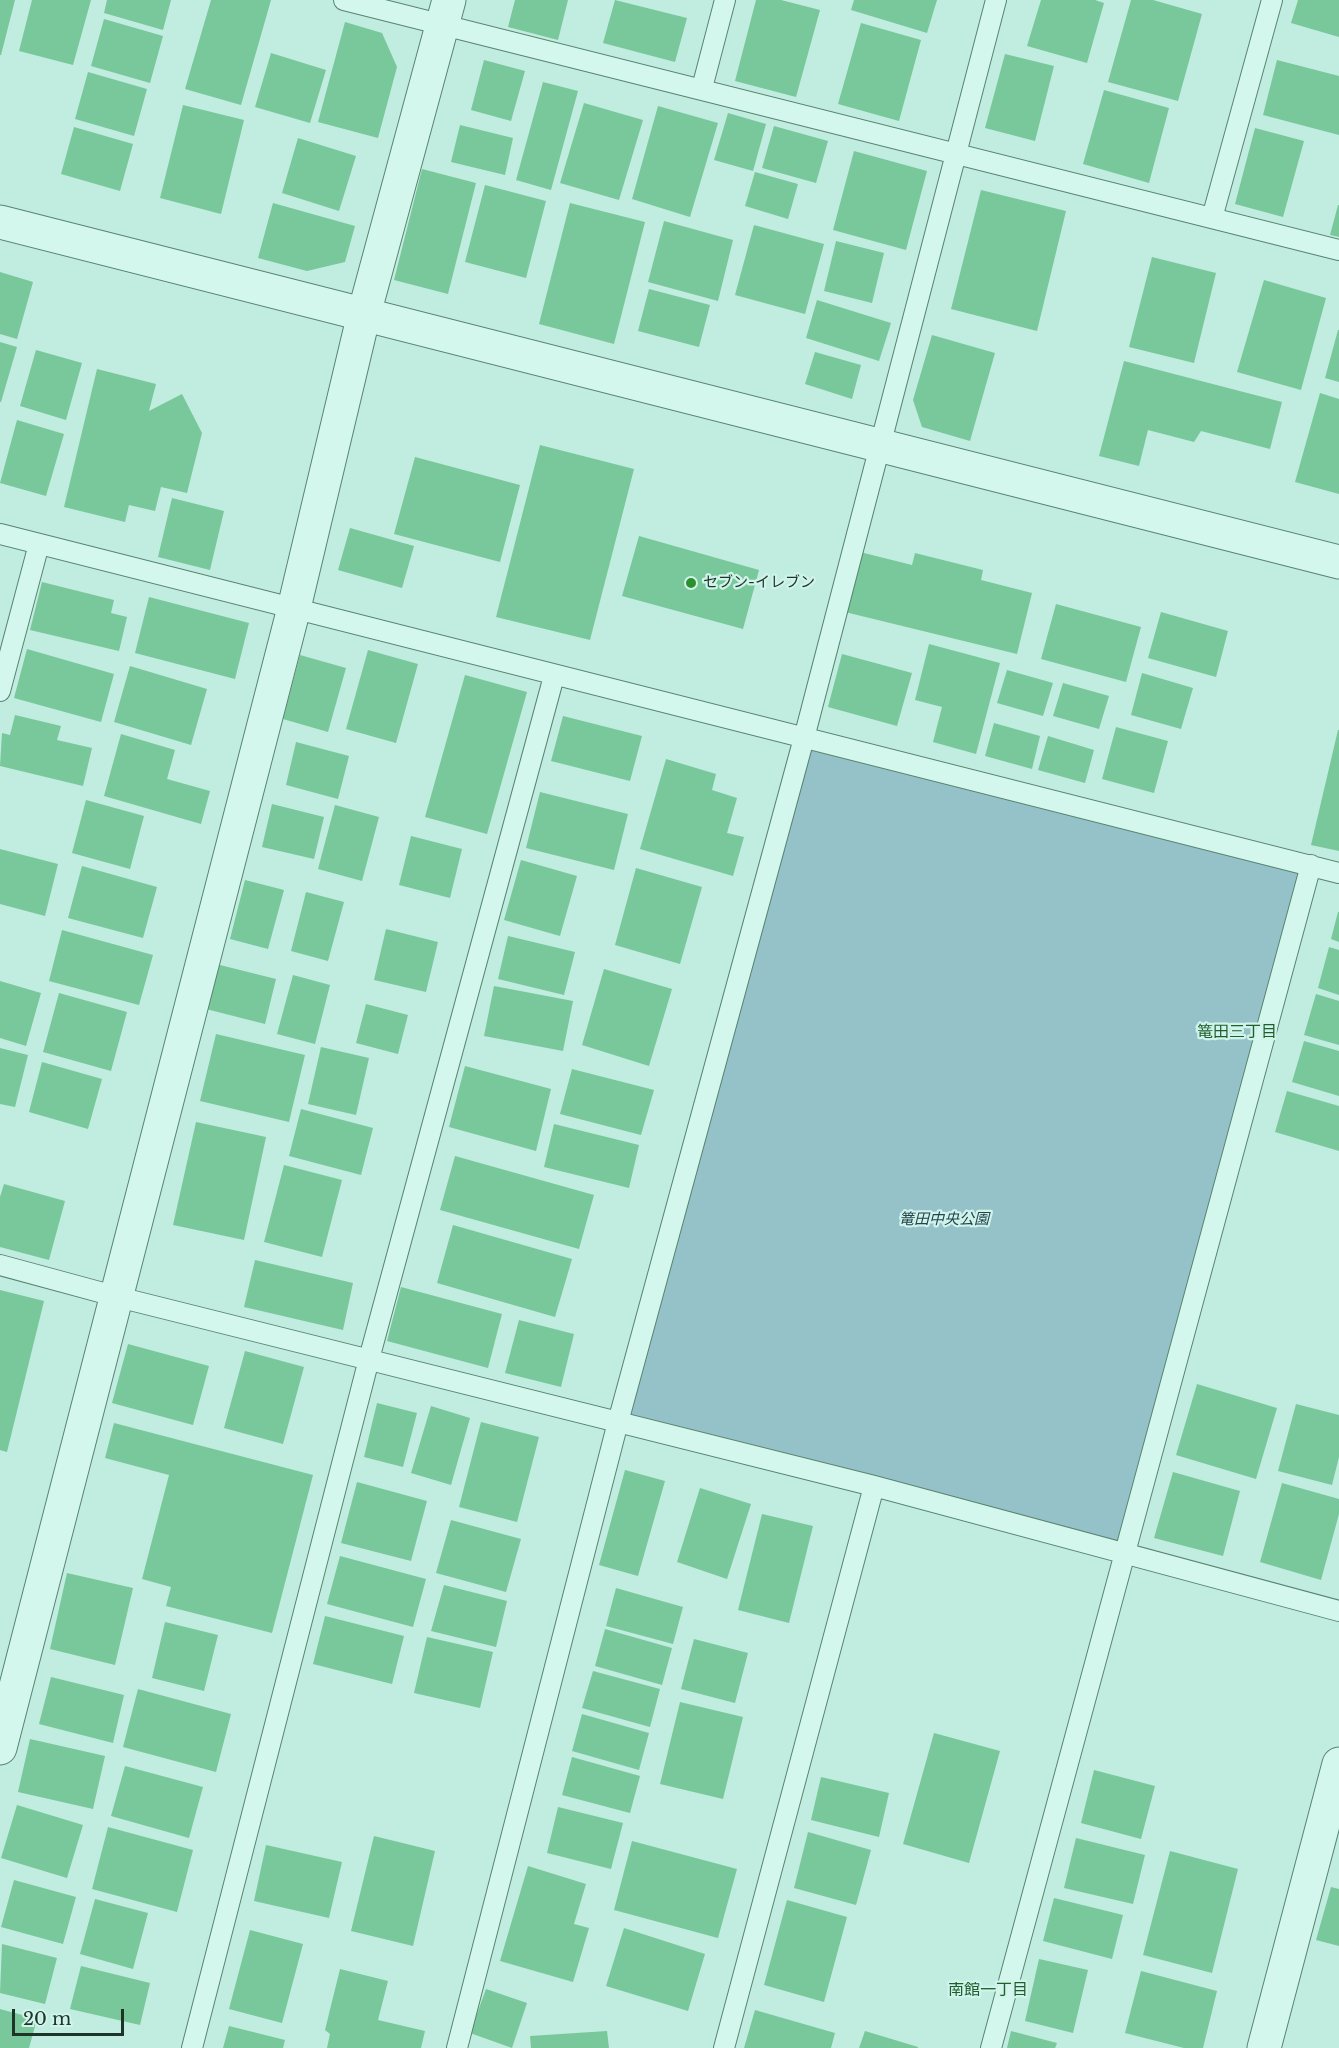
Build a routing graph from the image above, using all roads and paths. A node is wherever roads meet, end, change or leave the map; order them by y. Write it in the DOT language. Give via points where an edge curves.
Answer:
graph roads {
  1 [pos="344,0"];
  2 [pos="725,0"];
  3 [pos="996,0"];
  4 [pos="1272,0"];
  5 [pos="446,13"];
  6 [pos="702,88"];
  7 [pos="955,154"];
  8 [pos="1212,218"];
  9 [pos="0,222"];
  10 [pos="1339,250"];
  11 [pos="364,314"];
  12 [pos="878,447"];
  13 [pos="0,534"];
  14 [pos="39,544"];
  15 [pos="1339,562"];
  16 [pos="294,608"];
  17 [pos="554,676"];
  18 [pos="0,691"];
  19 [pos="804,738"];
  20 [pos="1311,865"];
  21 [pos="1339,873"];
  22 [pos="0,1265"];
  23 [pos="118,1297"];
  24 [pos="369,1359"];
  25 [pos="618,1422"];
  26 [pos="873,1486"];
  27 [pos="1126,1553"];
  28 [pos="1339,1611"];
  29 [pos="0,1748"];
  30 [pos="1339,1764"];
  31 [pos="192,2048"];
  32 [pos="457,2048"];
  33 [pos="724,2048"];
  34 [pos="991,2048"];
  35 [pos="1264,2048"];
  1 -- 5 [label="lane"];
  2 -- 6 [label="lane"];
  3 -- 7 [label="lane"];
  4 -- 8 [label="lane"];
  5 -- 6 [label="lane"];
  5 -- 11 [label="street"];
  6 -- 7 [label="lane"];
  7 -- 8 [label="lane"];
  7 -- 12 [label="lane"];
  8 -- 10 [label="lane"];
  9 -- 11 [label="street"];
  11 -- 12 [label="street"];
  11 -- 16 [label="street"];
  12 -- 15 [label="street"];
  12 -- 19 [label="lane"];
  13 -- 14 [label="lane"];
  14 -- 16 [label="lane"];
  14 -- 18 [label="lane"];
  16 -- 17 [label="lane"];
  16 -- 23 [label="street"];
  17 -- 19 [label="lane"];
  17 -- 24 [label="lane"];
  19 -- 20 [label="lane"];
  19 -- 25 [label="lane"];
  20 -- 21 [label="lane"];
  20 -- 27 [label="lane"];
  22 -- 23 [label="lane"];
  23 -- 24 [label="lane"];
  23 -- 29 [label="street"];
  24 -- 25 [label="lane"];
  24 -- 31 [label="lane"];
  25 -- 26 [label="lane"];
  25 -- 32 [label="lane"];
  26 -- 27 [label="lane"];
  26 -- 33 [label="lane"];
  27 -- 28 [label="lane"];
  27 -- 34 [label="lane"];
  30 -- 35 [label="street"];
}
